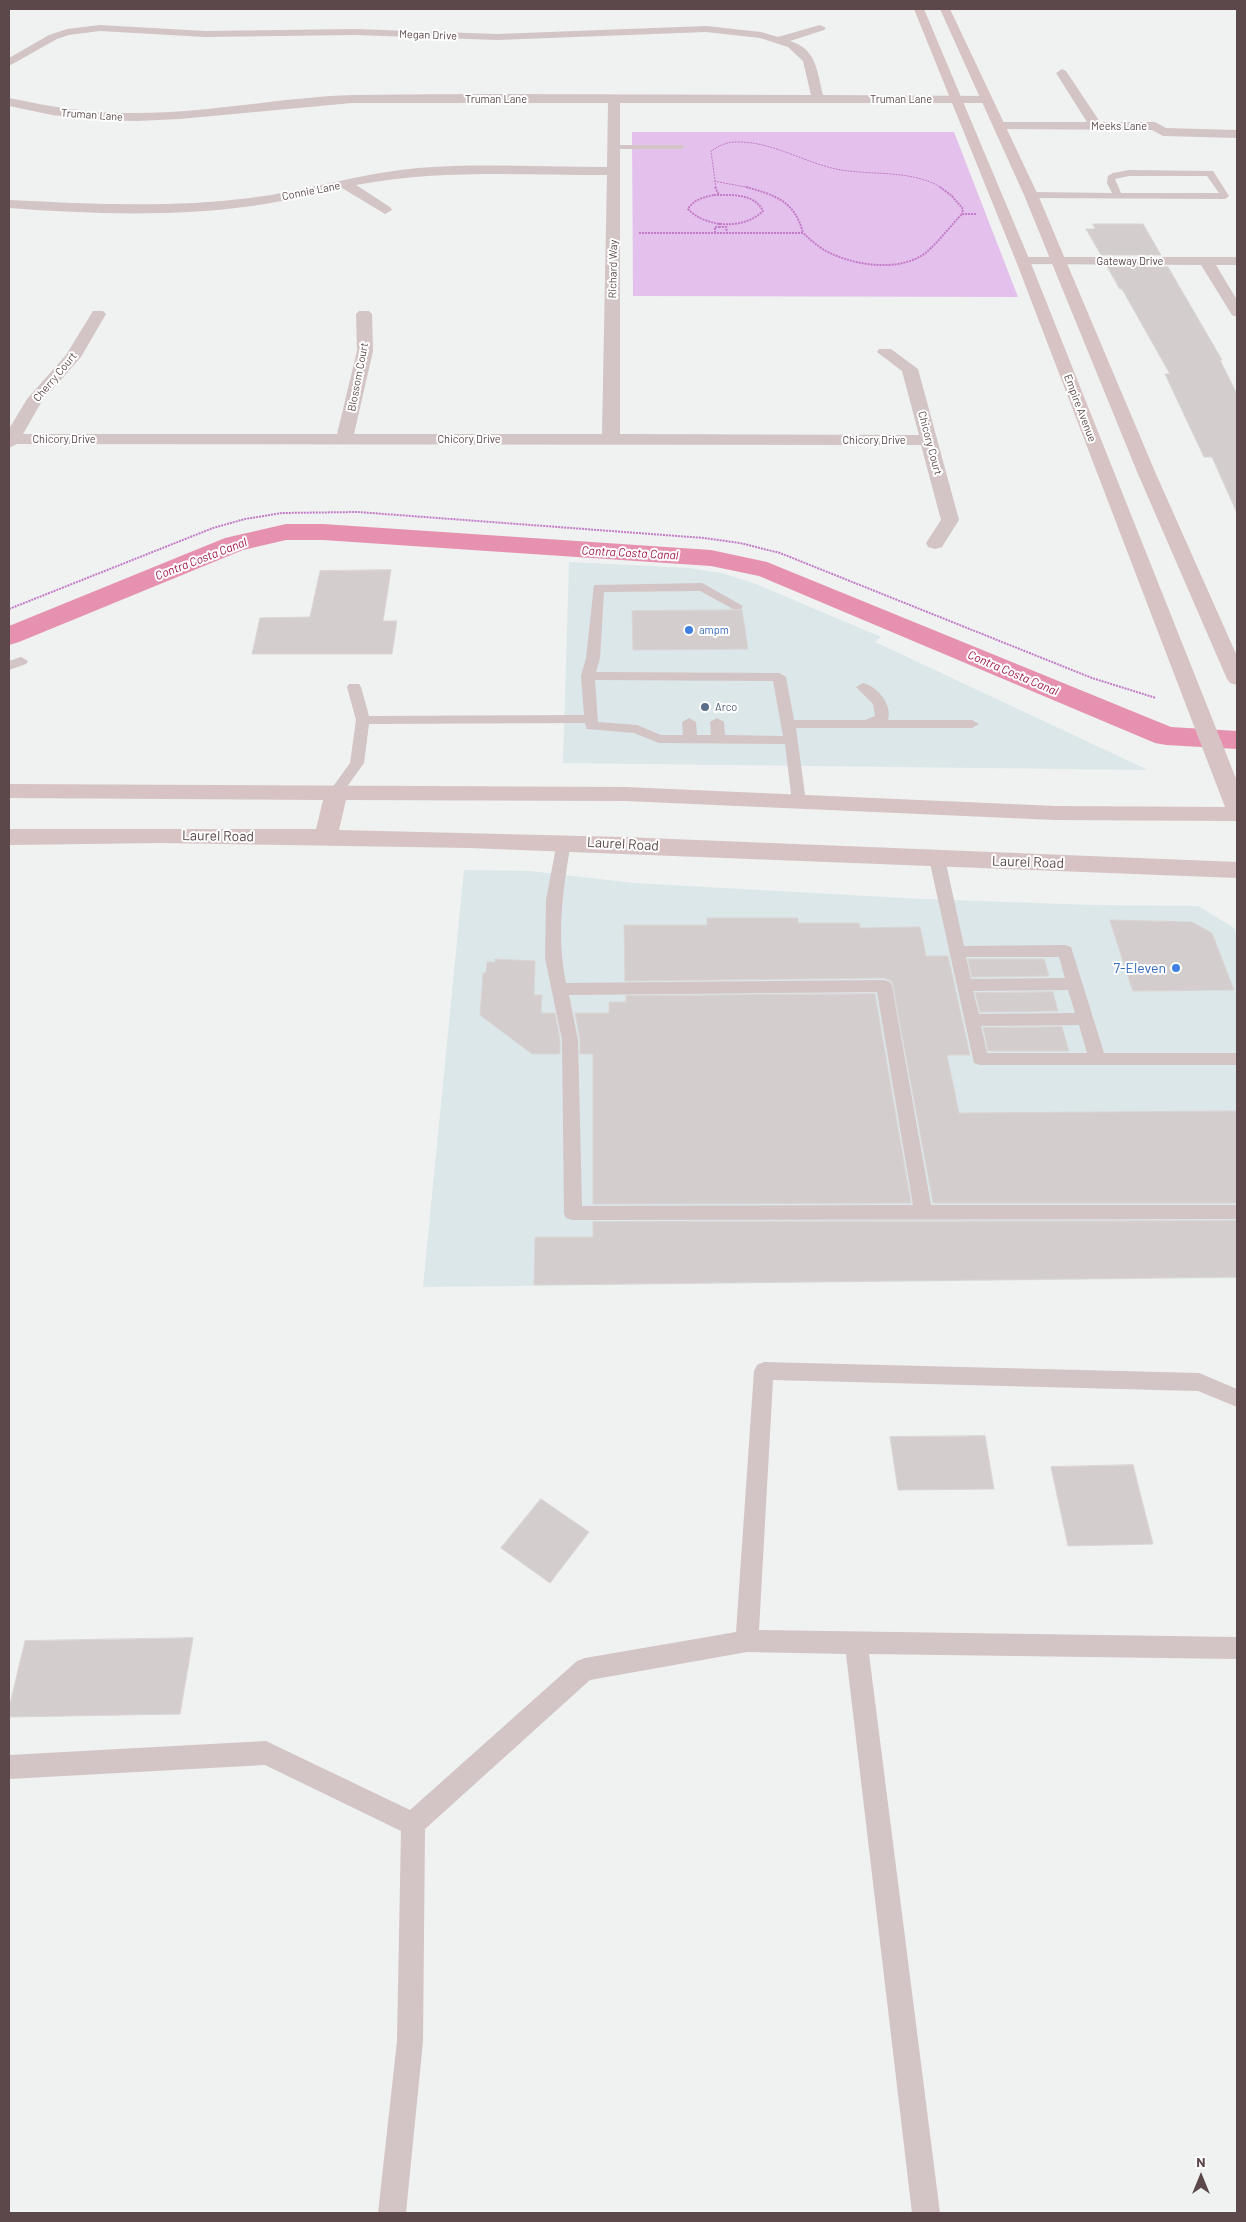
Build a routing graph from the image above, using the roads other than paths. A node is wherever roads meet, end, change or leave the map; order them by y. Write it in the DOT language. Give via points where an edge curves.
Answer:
graph roads {
  1 [pos="919,9"];
  2 [pos="945,9"];
  3 [pos="820,28"];
  4 [pos="780,40"];
  5 [pos="9,63"];
  6 [pos="1062,73"];
  7 [pos="614,99"];
  8 [pos="818,99"];
  9 [pos="956,99"];
  10 [pos="986,99"];
  11 [pos="9,102"];
  12 [pos="998,126"];
  13 [pos="1096,126"];
  14 [pos="1237,134"];
  15 [pos="614,147"];
  16 [pos="681,147"];
  17 [pos="614,171"];
  18 [pos="346,184"];
  19 [pos="1031,196"];
  20 [pos="1118,196"];
  21 [pos="9,204"];
  22 [pos="385,210"];
  23 [pos="1023,261"];
  24 [pos="1059,261"];
  25 [pos="1206,261"];
  26 [pos="1237,261"];
  27 [pos="1237,312"];
  28 [pos="98,314"];
  29 [pos="364,314"];
  30 [pos="885,352"];
  31 [pos="344,439"];
  32 [pos="611,439"];
  33 [pos="929,440"];
  34 [pos="9,441"];
  35 [pos="935,543"];
  36 [pos="738,606"];
  37 [pos="588,676"];
  38 [pos="1237,679"];
  39 [pos="862,687"];
  40 [pos="354,688"];
  41 [pos="591,719"];
  42 [pos="363,720"];
  43 [pos="658,722"];
  44 [pos="689,722"];
  45 [pos="717,722"];
  46 [pos="747,723"];
  47 [pos="788,724"];
  48 [pos="867,724"];
  49 [pos="972,724"];
  50 [pos="659,739"];
  51 [pos="690,739"];
  52 [pos="718,739"];
  53 [pos="749,740"];
  54 [pos="790,740"];
  55 [pos="9,791"];
  56 [pos="336,792"];
  57 [pos="799,802"];
  58 [pos="1237,809"];
  59 [pos="1237,814"];
  60 [pos="9,836"];
  61 [pos="326,838"];
  62 [pos="564,842"];
  63 [pos="937,859"];
  64 [pos="1237,870"];
  65 [pos="957,952"];
  66 [pos="1075,984"];
  67 [pos="964,985"];
  68 [pos="559,989"];
  69 [pos="1085,1019"];
  70 [pos="972,1020"];
  71 [pos="1097,1058"];
  72 [pos="1237,1059"];
  73 [pos="923,1212"];
  74 [pos="1237,1212"];
  75 [pos="1237,1398"];
  76 [pos="747,1641"];
  77 [pos="856,1642"];
  78 [pos="1237,1648"];
  79 [pos="9,1767"];
  80 [pos="413,1824"];
  81 [pos="392,2213"];
  82 [pos="926,2213"];
  1 -- 9 [label="main road, Empire Avenue"];
  2 -- 10 [label="main road"];
  3 -- 4 [label="street"];
  4 -- 5 [label="street, Megan Drive" via="706,29 497,37 355,32 205,34 100,28 53,37"];
  4 -- 8 [label="street, Megan Drive" via="802,52 809,60"];
  6 -- 13 [label="street"];
  7 -- 8 [label="street, Truman Lane"];
  7 -- 11 [label="street, Truman Lane" via="352,99 148,118 67,114"];
  7 -- 15 [label="street, Richard Way"];
  8 -- 9 [label="street, Truman Lane"];
  9 -- 10 [label="street, Truman Lane"];
  9 -- 23 [label="main road, Empire Avenue"];
  10 -- 12 [label="main road"];
  12 -- 13 [label="street, Meeks Lane"];
  12 -- 19 [label="main road"];
  13 -- 14 [label="street, Meeks Lane" via="1155,126 1163,132"];
  15 -- 16 [label="lane"];
  15 -- 17 [label="street, Richard Way"];
  17 -- 18 [label="street, Connie Lane" via="427,172"];
  17 -- 32 [label="street, Richard Way"];
  18 -- 21 [label="street, Connie Lane" via="260,200 172,209 82,209"];
  18 -- 22 [label="street"];
  19 -- 20 [label="lane"];
  19 -- 24 [label="main road"];
  20 -- 20 [label="lane" via="1206,196 1225,196 1210,173 1116,175 1111,178 1111,183"];
  23 -- 24 [label="street, Gateway Drive"];
  23 -- 58 [label="main road, Empire Avenue"];
  24 -- 25 [label="street, Gateway Drive"];
  24 -- 38 [label="main road"];
  25 -- 26 [label="street, Gateway Drive"];
  25 -- 27 [label="street"];
  28 -- 34 [label="street, Cherry Court" via="73,357 34,399"];
  29 -- 31 [label="street, Blossom Court" via="366,351"];
  30 -- 33 [label="street, Chicory Court" via="910,368"];
  31 -- 32 [label="street, Chicory Drive"];
  31 -- 34 [label="street, Chicory Drive"];
  32 -- 33 [label="street, Chicory Drive"];
  33 -- 35 [label="street, Chicory Court" via="950,520"];
  36 -- 37 [label="lane" via="702,586 598,588 593,658"];
  37 -- 41 [label="lane"];
  37 -- 47 [label="lane" via="687,679 780,676"];
  39 -- 48 [label="lane" via="881,702 883,708 882,718"];
  40 -- 42 [label="lane"];
  41 -- 42 [label="lane"];
  41 -- 50 [label="lane" via="592,726 637,725"];
  42 -- 56 [label="lane" via="357,765"];
  43 -- 50 [label="lane"];
  44 -- 51 [label="lane"];
  45 -- 52 [label="lane"];
  46 -- 53 [label="lane"];
  47 -- 48 [label="lane"];
  47 -- 54 [label="lane"];
  48 -- 49 [label="lane"];
  50 -- 51 [label="lane"];
  51 -- 52 [label="lane"];
  52 -- 53 [label="lane"];
  53 -- 54 [label="lane"];
  54 -- 57 [label="lane"];
  55 -- 56 [label="main road"];
  56 -- 57 [label="main road" via="625,794"];
  56 -- 61 [label="main road"];
  57 -- 59 [label="main road" via="1055,813"];
  60 -- 61 [label="main road, Laurel Road"];
  61 -- 62 [label="main road, Laurel Road"];
  62 -- 63 [label="main road, Laurel Road"];
  62 -- 68 [label="lane" via="554,909 553,958"];
  63 -- 64 [label="main road, Laurel Road"];
  63 -- 65 [label="lane"];
  65 -- 66 [label="lane" via="1065,951"];
  65 -- 67 [label="lane"];
  66 -- 67 [label="lane"];
  66 -- 69 [label="lane"];
  67 -- 70 [label="lane"];
  68 -- 73 [label="lane" via="884,986"];
  68 -- 73 [label="lane" via="570,1040 572,1213"];
  69 -- 70 [label="lane"];
  69 -- 71 [label="lane"];
  70 -- 71 [label="lane" via="980,1059"];
  71 -- 72 [label="lane"];
  73 -- 74 [label="lane"];
  75 -- 76 [label="lane" via="1199,1382 764,1371"];
  76 -- 77 [label="lane"];
  76 -- 80 [label="lane" via="585,1669"];
  77 -- 78 [label="lane"];
  77 -- 82 [label="lane"];
  79 -- 80 [label="lane" via="266,1753"];
  80 -- 81 [label="lane" via="410,2041"];
}
